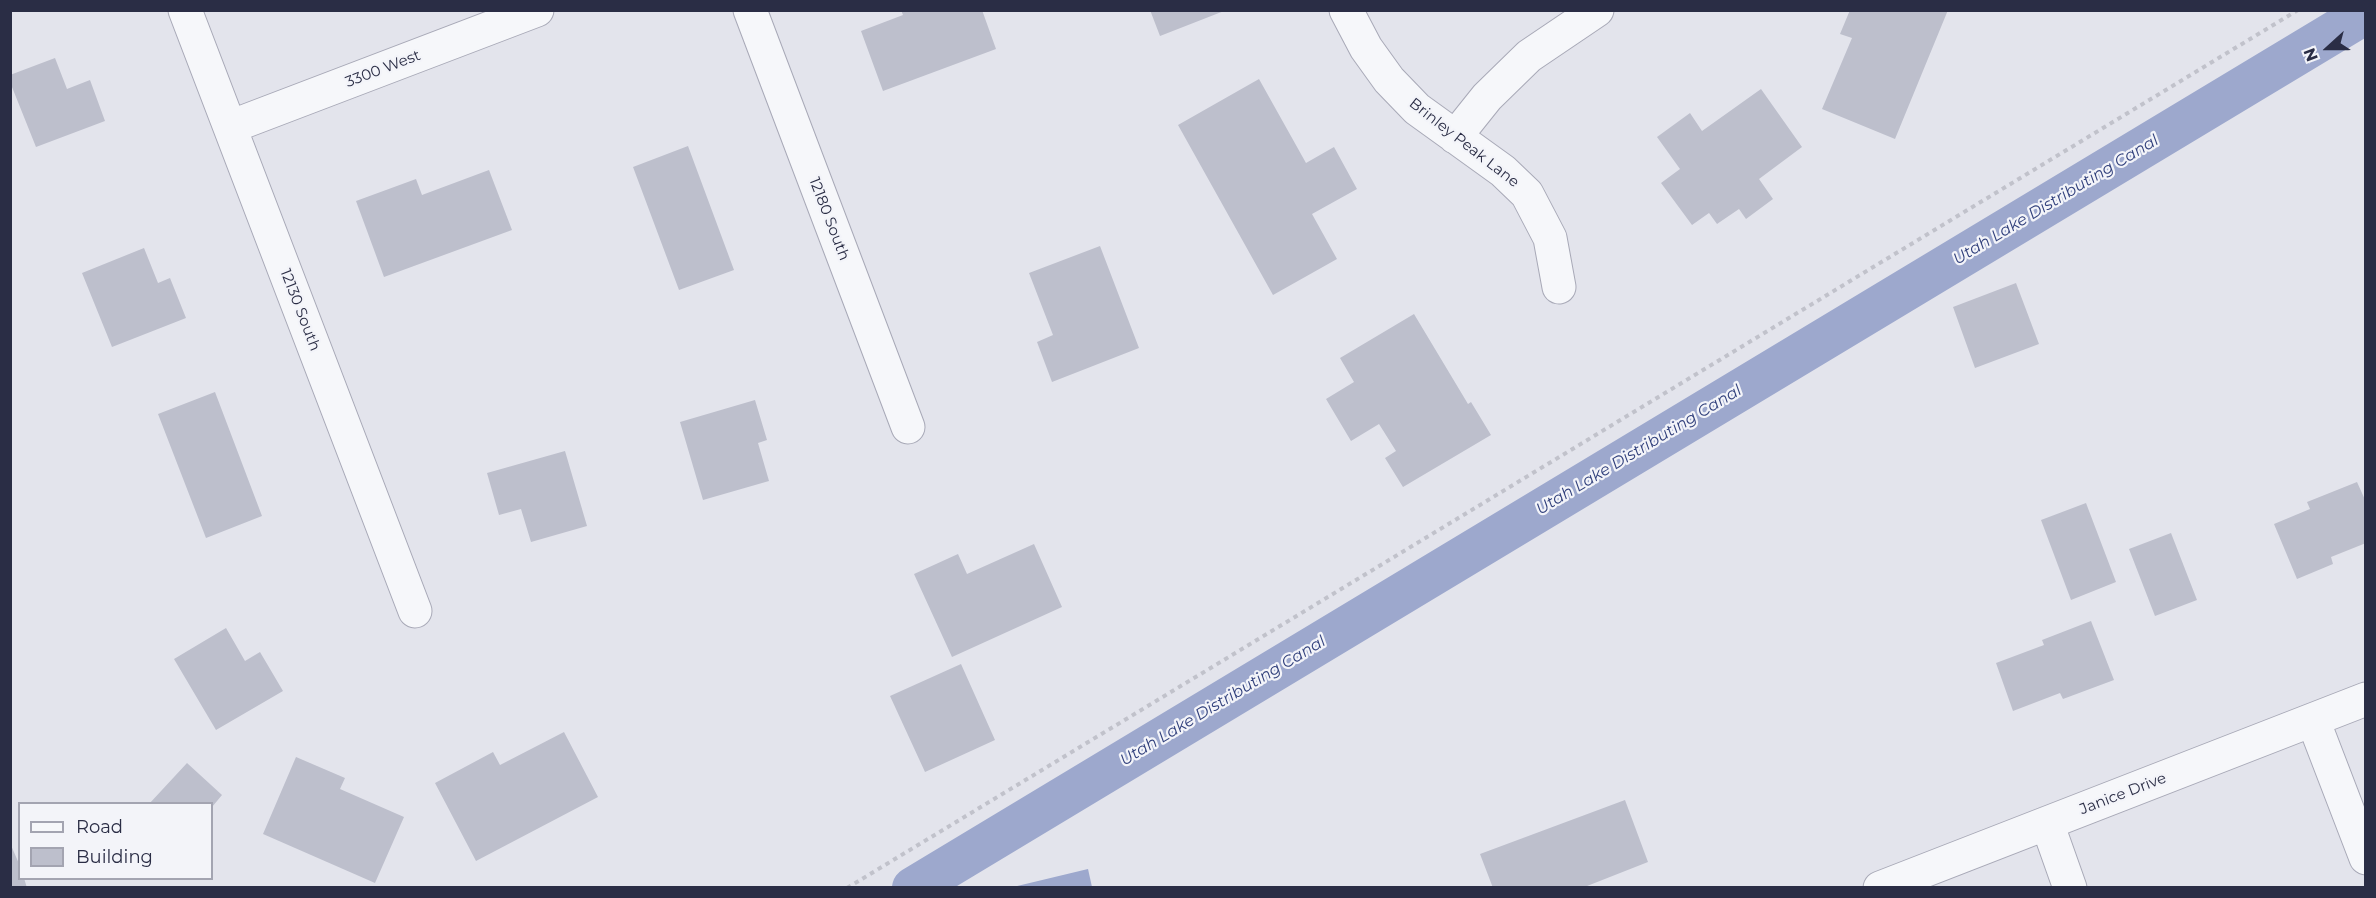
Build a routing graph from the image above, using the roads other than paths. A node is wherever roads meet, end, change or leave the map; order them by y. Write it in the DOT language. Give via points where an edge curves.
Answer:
graph roads {
  1 [pos="185,10"];
  2 [pos="537,10"];
  3 [pos="750,10"];
  4 [pos="1346,10"];
  5 [pos="1597,10"];
  6 [pos="230,127"];
  7 [pos="1455,137"];
  8 [pos="1559,287"];
  9 [pos="908,427"];
  10 [pos="415,611"];
  11 [pos="2366,699"];
  12 [pos="2313,720"];
  13 [pos="2047,823"];
  14 [pos="2366,858"];
  15 [pos="1880,888"];
  16 [pos="2070,888"];
  1 -- 6 [label="street, 12130 South"];
  2 -- 6 [label="street, 3300 West"];
  3 -- 9 [label="street, 12180 South"];
  4 -- 7 [label="street, Brinley Peak Lane" via="1389,80 1417,109"];
  5 -- 7 [label="street" via="1557,35 1514,70"];
  6 -- 10 [label="street, 12130 South"];
  7 -- 8 [label="street, Brinley Peak Lane" via="1503,171 1527,194 1550,238"];
  11 -- 12 [label="street, Janice Drive"];
  12 -- 13 [label="street, Janice Drive"];
  12 -- 14 [label="street"];
  13 -- 15 [label="street, Janice Drive"];
  13 -- 16 [label="street"];
}
